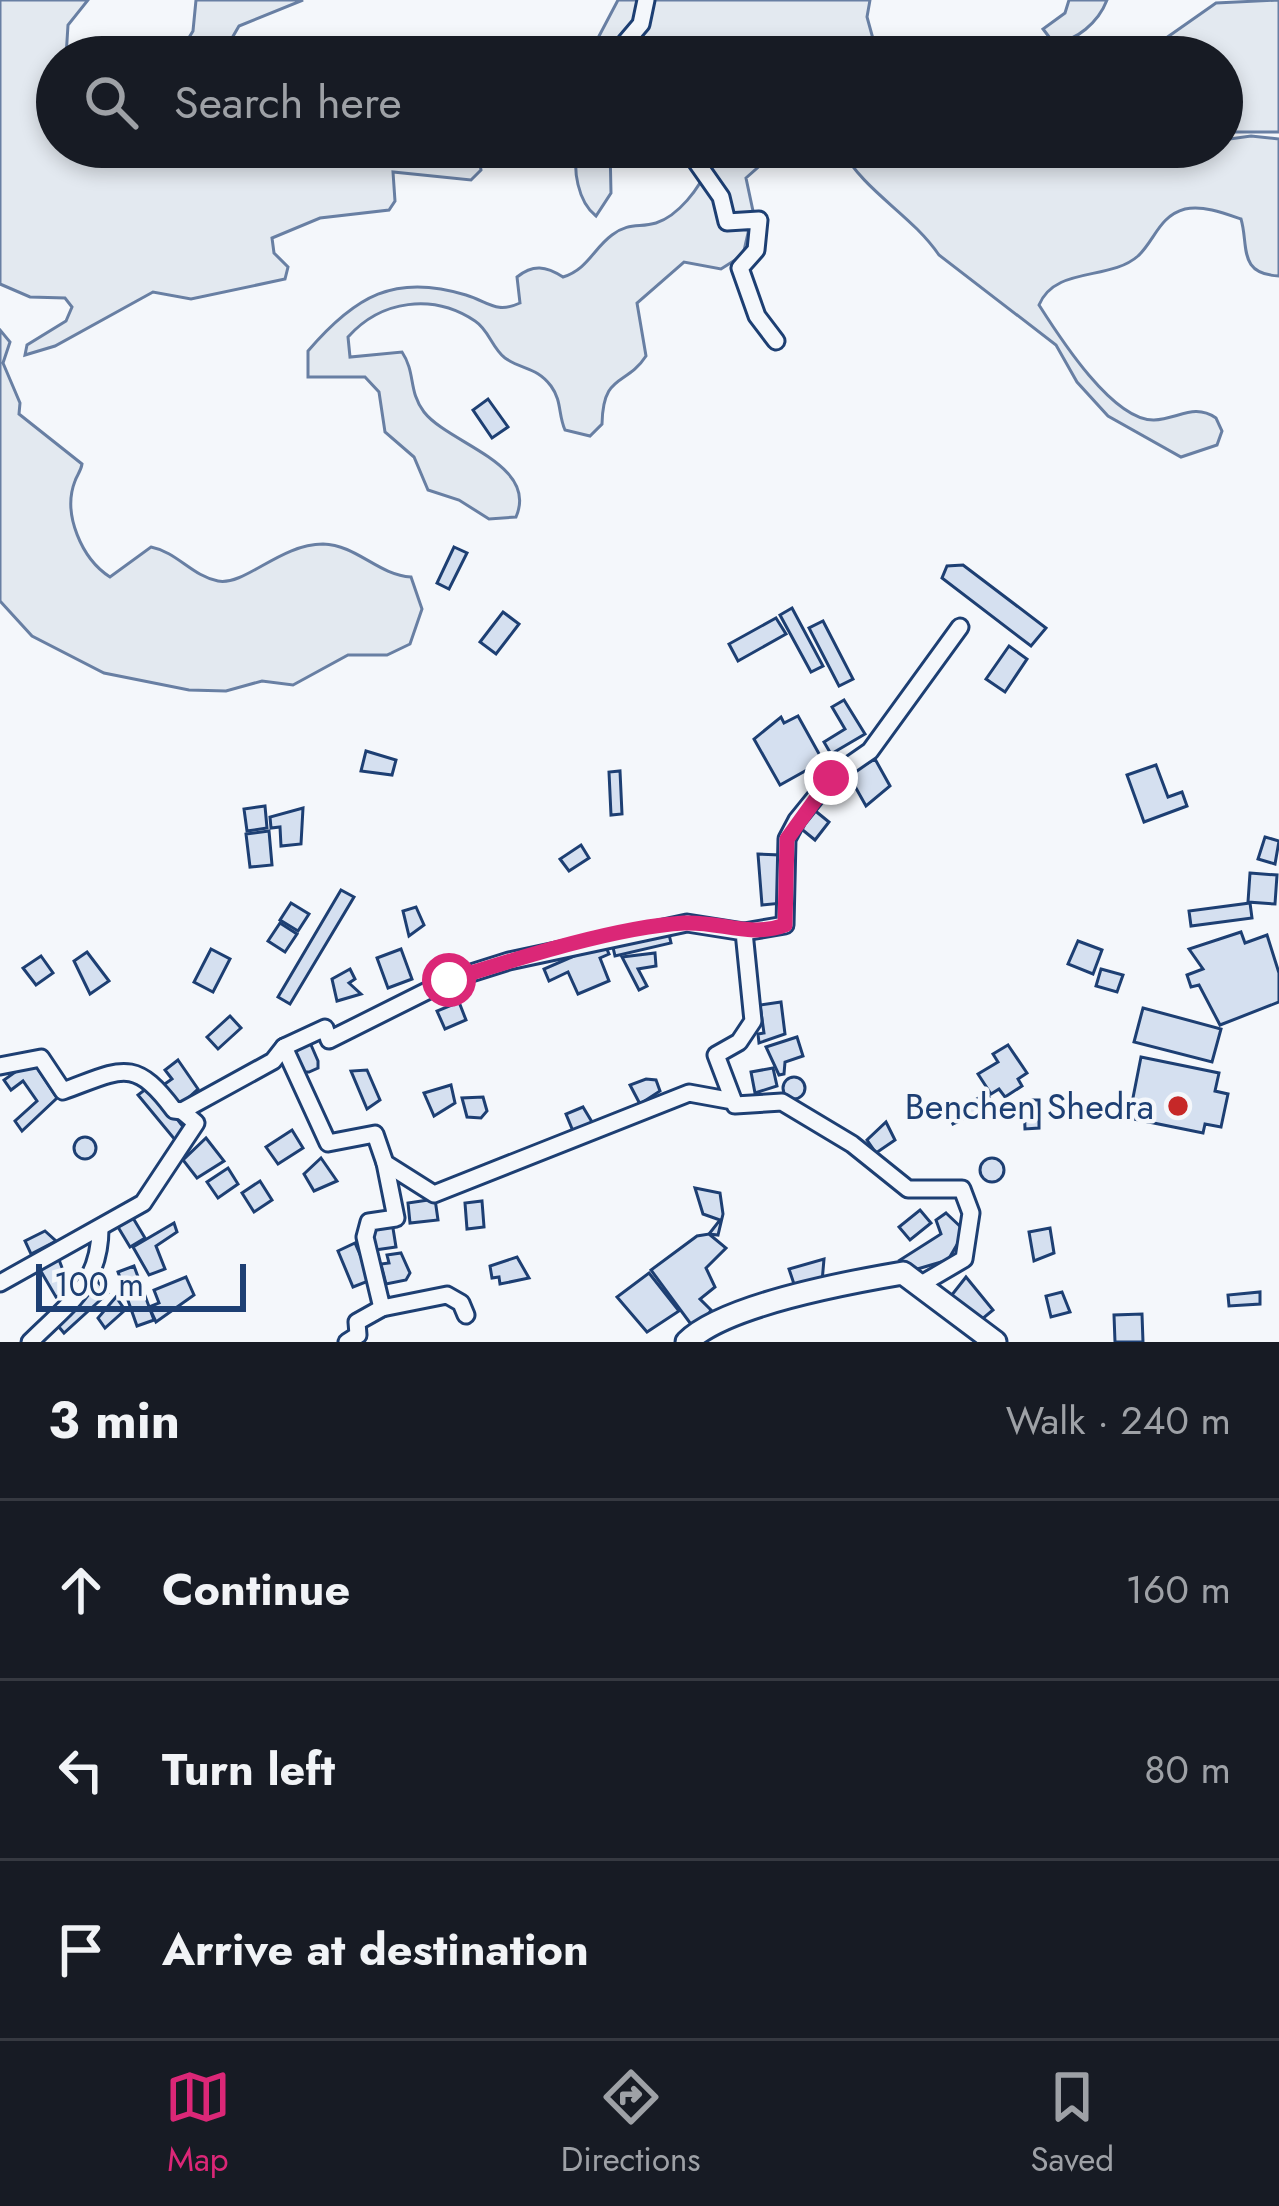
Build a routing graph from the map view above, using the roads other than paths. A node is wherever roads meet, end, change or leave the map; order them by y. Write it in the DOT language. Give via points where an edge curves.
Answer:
graph roads {
  1 [pos="646,0"];
  2 [pos="631,36"];
  3 [pos="701,168"];
  4 [pos="776,341"];
  5 [pos="960,626"];
  6 [pos="744,932"];
  7 [pos="284,1047"];
  8 [pos="0,1066"];
  9 [pos="733,1101"];
  10 [pos="182,1111"];
  11 [pos="385,1163"];
  12 [pos="100,1229"];
  13 [pos="0,1283"];
  14 [pos="918,1286"];
  15 [pos="382,1308"];
  16 [pos="466,1315"];
  17 [pos="30,1342"];
  18 [pos="346,1342"];
  19 [pos="687,1342"];
  20 [pos="994,1342"];
  1 -- 2 [label="street"];
  3 -- 4 [label="street" via="727,222 759,220 756,250 740,268"];
  5 -- 6 [label="street" via="870,751 831,778 797,820 787,839 785,925"];
  6 -- 7 [label="street" via="687,923 509,961 449,980 353,1032 329,1040 326,1028"];
  6 -- 9 [label="street" via="753,1022 716,1055"];
  7 -- 10 [label="street"];
  7 -- 11 [label="street" via="328,1143 375,1134"];
  8 -- 10 [label="street" via="41,1058 63,1091 126,1070 142,1073"];
  9 -- 11 [label="street" via="689,1094 434,1194"];
  9 -- 14 [label="street" via="782,1102 908,1190 962,1189 971,1213 964,1259"];
  10 -- 12 [label="street" via="196,1123 142,1203"];
  11 -- 15 [label="street" via="396,1218 369,1222 365,1238"];
  12 -- 13 [label="street"];
  12 -- 17 [label="street" via="100,1259 83,1289"];
  14 -- 19 [label="main road" via="903,1273 861,1278 716,1322"];
  14 -- 20 [label="main road"];
  15 -- 16 [label="street" via="447,1295"];
  15 -- 18 [label="street" via="357,1322 358,1335"];
}
